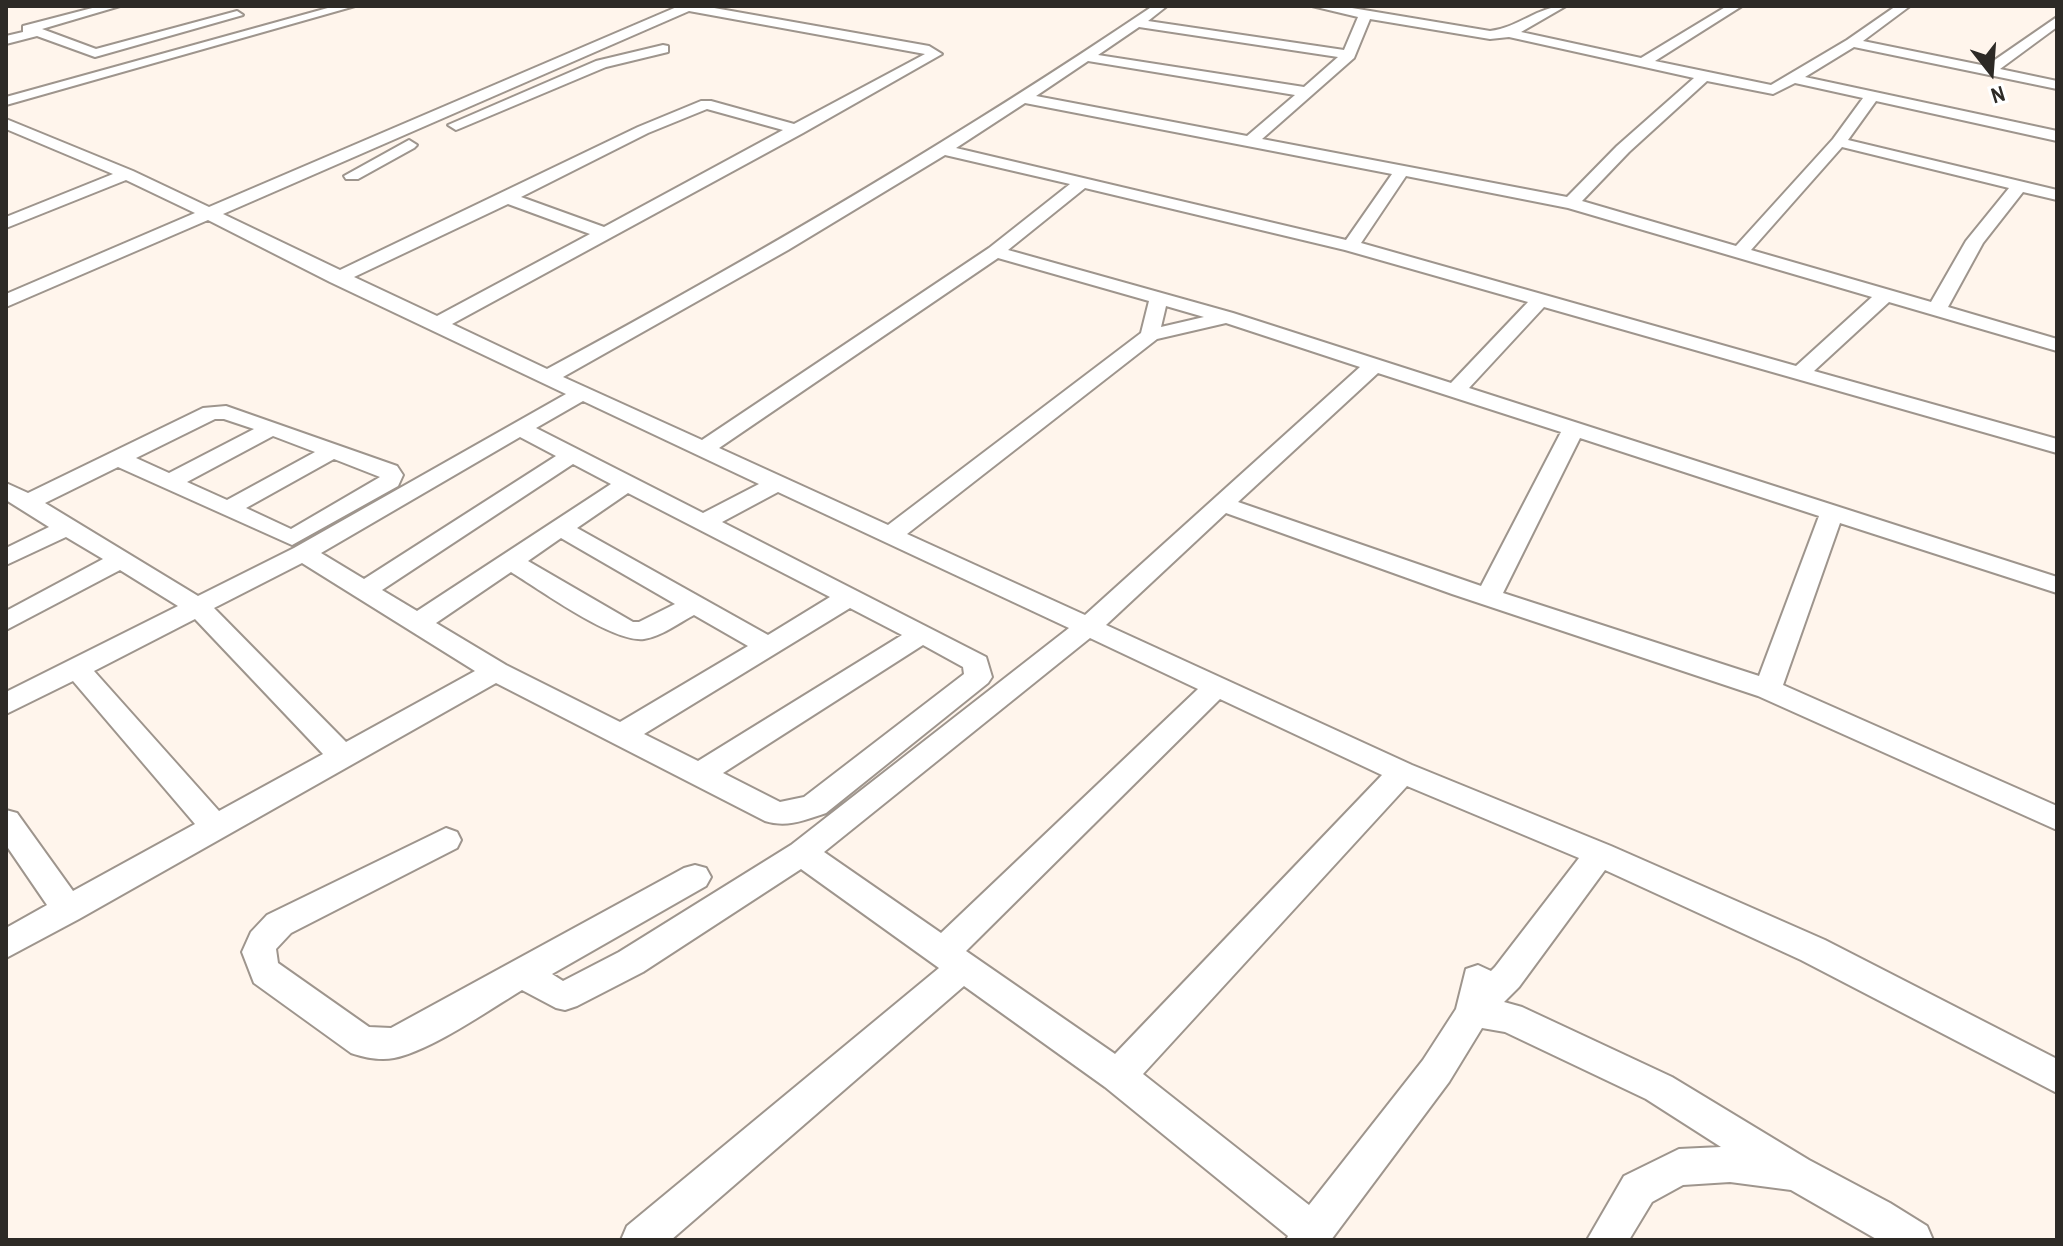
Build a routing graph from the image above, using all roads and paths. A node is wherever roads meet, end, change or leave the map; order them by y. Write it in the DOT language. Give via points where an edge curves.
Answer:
graph roads {
  1 [pos="114,6"];
  2 [pos="213,6"];
  3 [pos="349,6"];
  4 [pos="1161,6"];
  5 [pos="1318,6"];
  6 [pos="1560,6"];
  7 [pos="1736,6"];
  8 [pos="1904,6"];
  9 [pos="688,7"];
  10 [pos="237,15"];
  11 [pos="1365,15"];
  12 [pos="2057,21"];
  13 [pos="1138,23"];
  14 [pos="279,27"];
  15 [pos="38,32"];
  16 [pos="1509,33"];
  17 [pos="2033,38"];
  18 [pos="6,40"];
  19 [pos="2057,42"];
  20 [pos="1852,43"];
  21 [pos="663,49"];
  22 [pos="1349,55"];
  23 [pos="1086,57"];
  24 [pos="1646,61"];
  25 [pos="1988,71"];
  26 [pos="1704,76"];
  27 [pos="524,77"];
  28 [pos="1796,79"];
  29 [pos="555,85"];
  30 [pos="2057,85"];
  31 [pos="1306,92"];
  32 [pos="1873,95"];
  33 [pos="1022,98"];
  34 [pos="6,101"];
  35 [pos="6,124"];
  36 [pos="798,130"];
  37 [pos="2057,136"];
  38 [pos="1252,140"];
  39 [pos="1838,142"];
  40 [pos="941,149"];
  41 [pos="1403,169"];
  42 [pos="127,174"];
  43 [pos="352,176"];
  44 [pos="1084,181"];
  45 [pos="2020,185"];
  46 [pos="2057,195"];
  47 [pos="507,198"];
  48 [pos="1571,203"];
  49 [pos="207,214"];
  50 [pos="9,220"];
  51 [pos="605,233"];
  52 [pos="1350,246"];
  53 [pos="1741,251"];
  54 [pos="995,252"];
  55 [pos="337,278"];
  56 [pos="1886,294"];
  57 [pos="1159,300"];
  58 [pos="1540,300"];
  59 [pos="6,301"];
  60 [pos="1937,309"];
  61 [pos="1226,317"];
  62 [pos="437,324"];
  63 [pos="1150,335"];
  64 [pos="2057,345"];
  65 [pos="1373,366"];
  66 [pos="1800,373"];
  67 [pos="547,377"];
  68 [pos="1454,392"];
  69 [pos="582,393"];
  70 [pos="519,428"];
  71 [pos="1574,428"];
  72 [pos="271,429"];
  73 [pos="2057,446"];
  74 [pos="703,449"];
  75 [pos="332,451"];
  76 [pos="572,455"];
  77 [pos="119,459"];
  78 [pos="171,481"];
  79 [pos="626,484"];
  80 [pos="776,484"];
  81 [pos="6,490"];
  82 [pos="29,502"];
  83 [pos="1222,504"];
  84 [pos="229,508"];
  85 [pos="1832,513"];
  86 [pos="702,523"];
  87 [pos="69,526"];
  88 [pos="560,528"];
  89 [pos="889,536"];
  90 [pos="303,553"];
  91 [pos="6,558"];
  92 [pos="122,559"];
  93 [pos="509,560"];
  94 [pos="2057,585"];
  95 [pos="367,589"];
  96 [pos="1489,596"];
  97 [pos="848,598"];
  98 [pos="696,604"];
  99 [pos="198,607"];
  100 [pos="6,622"];
  101 [pos="417,623"];
  102 [pos="1088,627"];
  103 [pos="922,634"];
  104 [pos="768,646"];
  105 [pos="77,669"];
  106 [pos="496,671"];
  107 [pos="1217,686"];
  108 [pos="1768,689"];
  109 [pos="6,704"];
  110 [pos="622,734"];
  111 [pos="343,757"];
  112 [pos="1402,772"];
  113 [pos="700,774"];
  114 [pos="2057,819"];
  115 [pos="6,821"];
  116 [pos="215,827"];
  117 [pos="446,840"];
  118 [pos="802,853"];
  119 [pos="1600,854"];
  120 [pos="695,877"];
  121 [pos="68,910"];
  122 [pos="6,944"];
  123 [pos="953,960"];
  124 [pos="524,974"];
  125 [pos="1475,995"];
  126 [pos="1118,1076"];
  127 [pos="2057,1077"];
  128 [pos="1796,1173"];
  129 [pos="1310,1236"];
  130 [pos="641,1240"];
  131 [pos="1607,1240"];
  132 [pos="1913,1240"];
  1 -- 15 [label="street" via="28,29"];
  2 -- 10 [label="street"];
  3 -- 14 [label="street"];
  4 -- 13 [label="street"];
  5 -- 11 [label="street"];
  6 -- 16 [label="street"];
  7 -- 24 [label="street"];
  8 -- 20 [label="street"];
  9 -- 27 [label="street"];
  9 -- 36 [label="street" via="934,52 930,59"];
  10 -- 14 [label="street"];
  10 -- 15 [label="street" via="95,53"];
  11 -- 16 [label="street" via="1490,35"];
  11 -- 22 [label="street"];
  12 -- 17 [label="street"];
  13 -- 22 [label="street"];
  13 -- 23 [label="street"];
  14 -- 34 [label="street"];
  15 -- 18 [label="street"];
  16 -- 24 [label="street"];
  17 -- 19 [label="street"];
  17 -- 25 [label="street"];
  20 -- 25 [label="street"];
  20 -- 28 [label="street"];
  21 -- 29 [label="street" via="601,64"];
  22 -- 31 [label="street"];
  23 -- 31 [label="street"];
  23 -- 33 [label="street"];
  24 -- 26 [label="street"];
  25 -- 30 [label="street"];
  26 -- 28 [label="street" via="1773,90"];
  26 -- 48 [label="street"];
  27 -- 29 [label="street"];
  27 -- 49 [label="street"];
  28 -- 32 [label="street"];
  29 -- 43 [label="street" via="387,154"];
  31 -- 38 [label="street"];
  32 -- 37 [label="street"];
  32 -- 39 [label="street"];
  33 -- 38 [label="street"];
  33 -- 40 [label="street"];
  35 -- 42 [label="street"];
  36 -- 47 [label="street" via="706,104"];
  36 -- 51 [label="street"];
  38 -- 41 [label="street"];
  39 -- 45 [label="street"];
  39 -- 53 [label="street"];
  40 -- 44 [label="street"];
  40 -- 67 [label="street" via="781,248"];
  41 -- 48 [label="street"];
  41 -- 52 [label="street"];
  42 -- 49 [label="street"];
  42 -- 50 [label="street"];
  44 -- 52 [label="street"];
  44 -- 54 [label="street"];
  45 -- 46 [label="street"];
  45 -- 60 [label="street" via="1975,241"];
  47 -- 51 [label="street"];
  47 -- 55 [label="street"];
  48 -- 53 [label="street"];
  49 -- 55 [label="street"];
  49 -- 59 [label="street"];
  51 -- 62 [label="street"];
  52 -- 58 [label="street"];
  53 -- 56 [label="street"];
  54 -- 57 [label="street"];
  54 -- 74 [label="street"];
  55 -- 62 [label="street"];
  56 -- 60 [label="street"];
  56 -- 66 [label="street"];
  57 -- 61 [label="street"];
  57 -- 63 [label="street"];
  58 -- 66 [label="street"];
  58 -- 68 [label="street"];
  60 -- 64 [label="street"];
  61 -- 63 [label="street"];
  61 -- 65 [label="street"];
  62 -- 67 [label="street"];
  63 -- 89 [label="street"];
  65 -- 68 [label="street"];
  65 -- 83 [label="street"];
  66 -- 73 [label="street"];
  67 -- 69 [label="street"];
  68 -- 71 [label="street"];
  69 -- 70 [label="street"];
  69 -- 74 [label="street"];
  70 -- 76 [label="street"];
  70 -- 90 [label="street"];
  71 -- 85 [label="street"];
  71 -- 96 [label="street"];
  72 -- 75 [label="street"];
  72 -- 77 [label="street" via="219,412"];
  72 -- 78 [label="street"];
  74 -- 80 [label="street"];
  75 -- 84 [label="street"];
  75 -- 84 [label="street" via="389,471 390,481 292,538"];
  76 -- 79 [label="street"];
  76 -- 95 [label="street"];
  77 -- 78 [label="street"];
  77 -- 82 [label="street"];
  78 -- 84 [label="street"];
  79 -- 86 [label="street"];
  79 -- 88 [label="street"];
  80 -- 86 [label="street"];
  80 -- 89 [label="street"];
  81 -- 82 [label="street"];
  82 -- 87 [label="street"];
  83 -- 96 [label="street"];
  83 -- 102 [label="street"];
  85 -- 94 [label="street"];
  85 -- 108 [label="street"];
  86 -- 97 [label="street"];
  87 -- 91 [label="street"];
  87 -- 92 [label="street"];
  88 -- 93 [label="street"];
  88 -- 98 [label="street"];
  89 -- 102 [label="street"];
  90 -- 95 [label="street"];
  90 -- 99 [label="street"];
  92 -- 99 [label="street"];
  92 -- 100 [label="street"];
  93 -- 98 [label="street" via="635,632"];
  93 -- 101 [label="street"];
  95 -- 101 [label="street"];
  96 -- 108 [label="street"];
  97 -- 103 [label="street"];
  97 -- 104 [label="street"];
  98 -- 104 [label="street"];
  99 -- 105 [label="street"];
  99 -- 111 [label="street"];
  101 -- 106 [label="street"];
  102 -- 107 [label="street"];
  102 -- 118 [label="street"];
  103 -- 113 [label="street"];
  103 -- 113 [label="street" via="976,663 978,677 815,805 776,813"];
  104 -- 110 [label="street"];
  105 -- 109 [label="street"];
  105 -- 116 [label="street"];
  106 -- 110 [label="street"];
  106 -- 111 [label="street"];
  107 -- 112 [label="street"];
  107 -- 123 [label="street"];
  108 -- 114 [label="street"];
  110 -- 113 [label="street"];
  111 -- 116 [label="street"];
  112 -- 119 [label="street"];
  112 -- 126 [label="street"];
  115 -- 121 [label="street"];
  116 -- 121 [label="street"];
  117 -- 124 [label="street" via="279,924 259,944 258,960 266,973 363,1042 393,1043"];
  118 -- 123 [label="street"];
  118 -- 124 [label="street" via="577,993 556,994"];
  119 -- 125 [label="street" via="1507,977"];
  119 -- 127 [label="street" via="1813,950"];
  120 -- 124 [label="street"];
  121 -- 122 [label="street"];
  123 -- 126 [label="street"];
  123 -- 130 [label="street"];
  125 -- 128 [label="street" via="1510,1018 1659,1088"];
  125 -- 129 [label="street" via="1436,1071"];
  126 -- 129 [label="street"];
  128 -- 131 [label="street" via="1730,1164 1679,1167 1638,1189"];
  128 -- 132 [label="street"];
}
